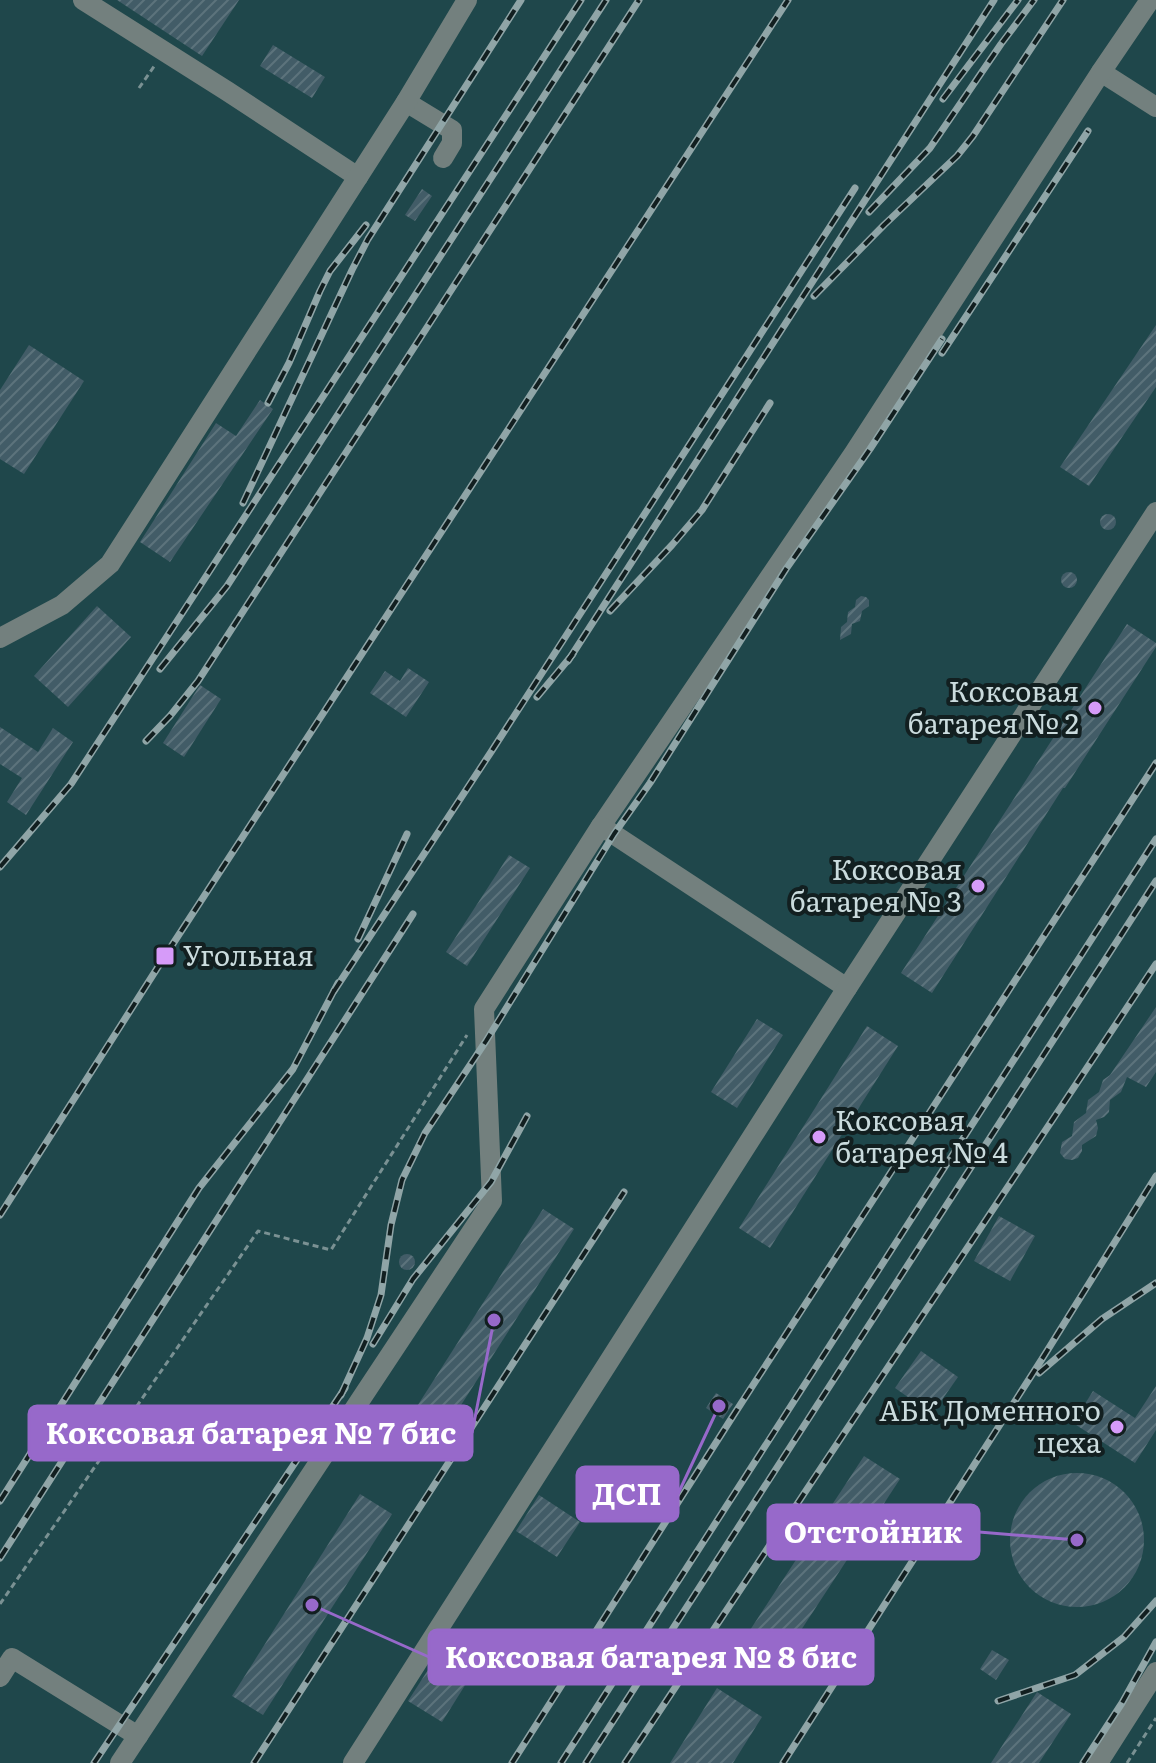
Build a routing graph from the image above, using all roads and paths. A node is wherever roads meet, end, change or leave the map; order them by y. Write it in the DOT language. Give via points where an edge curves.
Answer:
graph roads {
  1 [pos="83,0"];
  2 [pos="467,0"];
  3 [pos="1150,0"];
  4 [pos="163,52"];
  5 [pos="1101,72"];
  6 [pos="139,88"];
  7 [pos="406,102"];
  8 [pos="1156,107"];
  9 [pos="443,158"];
  10 [pos="358,177"];
  11 [pos="1156,512"];
  12 [pos="0,638"];
  13 [pos="601,826"];
  14 [pos="847,988"];
  15 [pos="467,1035"];
  16 [pos="0,1604"];
  17 [pos="1156,1672"];
  18 [pos="0,1677"];
  19 [pos="1156,1718"];
  20 [pos="138,1736"];
  21 [pos="120,1763"];
  22 [pos="353,1763"];
  23 [pos="1098,1763"];
  24 [pos="1127,1763"];
  1 -- 4 [label="lane"];
  2 -- 7 [label="lane"];
  3 -- 5 [label="lane"];
  4 -- 6 [label="path"];
  4 -- 10 [label="lane"];
  5 -- 8 [label="lane"];
  5 -- 13 [label="lane" via="854,453"];
  7 -- 9 [label="lane" via="452,130"];
  7 -- 10 [label="lane"];
  10 -- 12 [label="lane" via="110,564 62,605"];
  11 -- 14 [label="lane"];
  13 -- 14 [label="lane"];
  13 -- 20 [label="lane" via="484,1009 492,1201"];
  14 -- 22 [label="lane"];
  15 -- 16 [label="path" via="331,1250 258,1231"];
  17 -- 23 [label="lane"];
  18 -- 20 [label="lane" via="12,1658"];
  19 -- 24 [label="path"];
  20 -- 21 [label="lane"];
}
